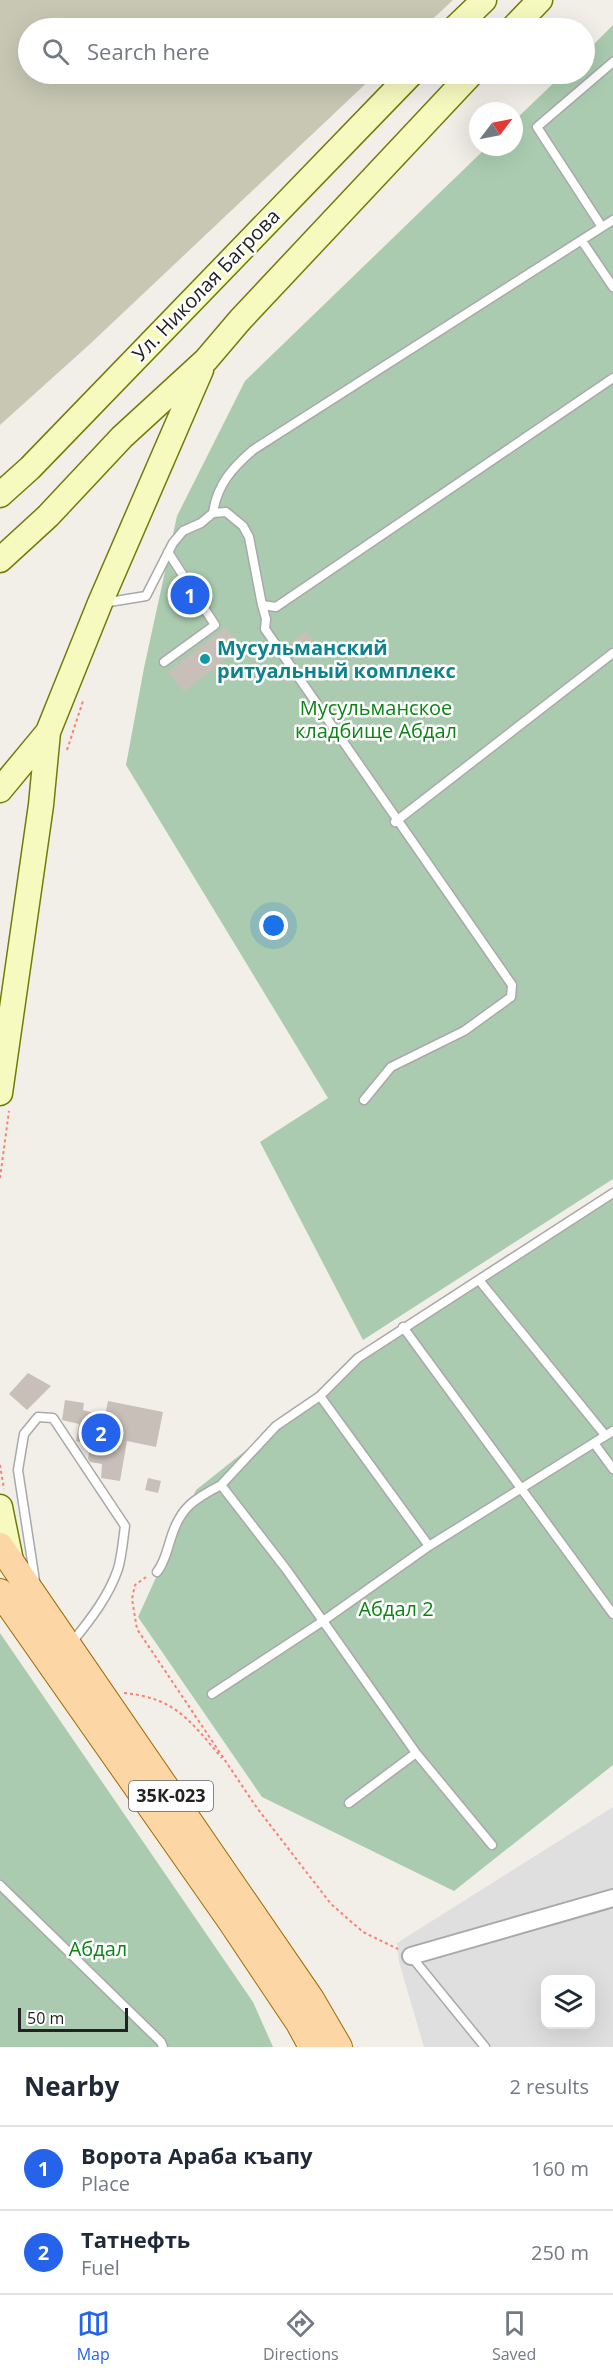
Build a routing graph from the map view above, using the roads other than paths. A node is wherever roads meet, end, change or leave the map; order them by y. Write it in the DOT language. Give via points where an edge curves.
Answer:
graph roads {
  1 [pos="484,0"];
  2 [pos="540,0"];
  3 [pos="465,18"];
  4 [pos="523,18"];
  5 [pos="613,62"];
  6 [pos="595,77"];
  7 [pos="401,84"];
  8 [pos="462,84"];
  9 [pos="587,84"];
  10 [pos="613,220"];
  11 [pos="602,227"];
  12 [pos="582,241"];
  13 [pos="613,287"];
  14 [pos="206,360"];
  15 [pos="613,378"];
  16 [pos="0,495"];
  17 [pos="213,513"];
  18 [pos="168,552"];
  19 [pos="0,560"];
  20 [pos="100,603"];
  21 [pos="262,605"];
  22 [pos="613,653"];
  23 [pos="164,662"];
  24 [pos="48,732"];
  25 [pos="1,787"];
  26 [pos="396,820"];
  27 [pos="5,1100"];
  28 [pos="364,1100"];
  29 [pos="613,1193"];
  30 [pos="479,1280"];
  31 [pos="403,1327"];
  32 [pos="320,1396"];
  33 [pos="609,1433"];
  34 [pos="594,1443"];
  35 [pos="613,1469"];
  36 [pos="221,1485"];
  37 [pos="519,1489"];
  38 [pos="0,1507"];
  39 [pos="429,1546"];
  40 [pos="5,1553"];
  41 [pos="157,1572"];
  42 [pos="0,1592"];
  43 [pos="36,1600"];
  44 [pos="613,1614"];
  45 [pos="323,1621"];
  46 [pos="68,1648"];
  47 [pos="212,1694"];
  48 [pos="416,1753"];
  49 [pos="349,1803"];
  50 [pos="492,1845"];
  51 [pos="0,1885"];
  52 [pos="613,1898"];
  53 [pos="411,1956"];
  54 [pos="164,2047"];
  55 [pos="312,2047"];
  56 [pos="339,2047"];
  57 [pos="485,2047"];
  1 -- 3 [label="main road"];
  2 -- 4 [label="main road"];
  5 -- 6 [label="lane"];
  7 -- 16 [label="main road, Ул. Николая Багрова"];
  8 -- 14 [label="main road"];
  9 -- 11 [label="lane" via="537,127"];
  10 -- 11 [label="lane"];
  11 -- 12 [label="lane"];
  12 -- 13 [label="lane"];
  12 -- 17 [label="lane" via="253,450 224,481"];
  14 -- 19 [label="main road" via="122,437 48,516"];
  14 -- 20 [label="main road"];
  15 -- 21 [label="lane" via="276,607"];
  17 -- 18 [label="lane" via="183,531"];
  17 -- 21 [label="lane" via="226,512 243,526 249,537"];
  18 -- 20 [label="lane" via="146,596"];
  18 -- 23 [label="lane" via="215,625"];
  20 -- 24 [label="main road"];
  21 -- 26 [label="lane" via="265,629"];
  22 -- 26 [label="lane"];
  24 -- 25 [label="main road"];
  24 -- 27 [label="main road"];
  26 -- 28 [label="lane" via="512,985 511,997 464,1030 391,1067"];
  29 -- 30 [label="lane"];
  30 -- 31 [label="lane"];
  30 -- 33 [label="lane"];
  31 -- 32 [label="lane" via="358,1358"];
  31 -- 37 [label="lane"];
  32 -- 36 [label="lane" via="276,1425"];
  32 -- 39 [label="lane"];
  33 -- 34 [label="lane"];
  34 -- 35 [label="lane"];
  34 -- 37 [label="lane"];
  36 -- 41 [label="lane" via="187,1506 175,1525"];
  36 -- 45 [label="lane"];
  37 -- 39 [label="lane"];
  37 -- 44 [label="lane"];
  38 -- 40 [label="main road"];
  39 -- 45 [label="lane"];
  40 -- 43 [label="main road, 35К-023"];
  42 -- 55 [label="main road, 35К-023" via="230,1920"];
  43 -- 46 [label="main road, 35К-023"];
  43 -- 46 [label="lane" via="18,1470 24,1434 38,1417 54,1418 125,1526 110,1588"];
  45 -- 47 [label="lane"];
  45 -- 48 [label="lane"];
  46 -- 56 [label="main road, 35К-023" via="311,1999"];
  48 -- 49 [label="lane"];
  48 -- 50 [label="lane"];
  51 -- 54 [label="lane"];
  52 -- 53 [label="street"];
  53 -- 57 [label="lane"];
}
